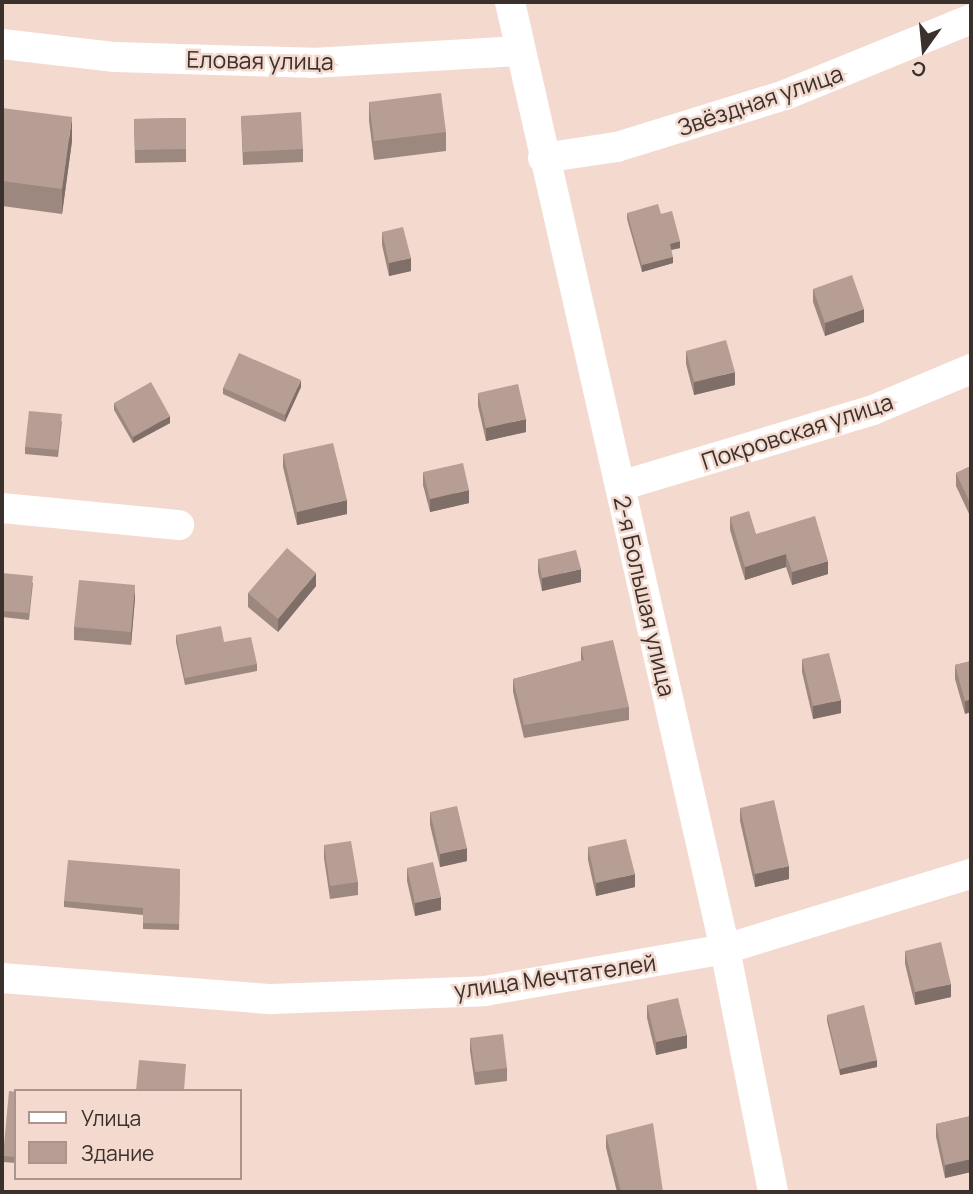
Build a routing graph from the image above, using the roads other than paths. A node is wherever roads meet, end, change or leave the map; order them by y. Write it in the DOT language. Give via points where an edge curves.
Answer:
graph roads {
  1 [pos="510,2"];
  2 [pos="971,19"];
  3 [pos="2,44"];
  4 [pos="519,51"];
  5 [pos="543,158"];
  6 [pos="971,369"];
  7 [pos="620,486"];
  8 [pos="2,508"];
  9 [pos="179,525"];
  10 [pos="971,874"];
  11 [pos="725,949"];
  12 [pos="2,978"];
  13 [pos="773,1192"];
  1 -- 4 [label="street, 2-я Большая улица"];
  2 -- 5 [label="street, Звёздная улица" via="785,95 617,147"];
  3 -- 4 [label="street, Еловая улица" via="115,57 312,63"];
  4 -- 5 [label="street, 2-я Большая улица"];
  5 -- 7 [label="street, 2-я Большая улица"];
  6 -- 7 [label="street, Покровская улица" via="873,410"];
  7 -- 11 [label="street, 2-я Большая улица"];
  8 -- 9 [label="street"];
  10 -- 11 [label="street, улица Мечтателей"];
  11 -- 12 [label="street, улица Мечтателей" via="485,991 338,997 98,990"];
  11 -- 13 [label="street, 2-я Большая улица"];
}
